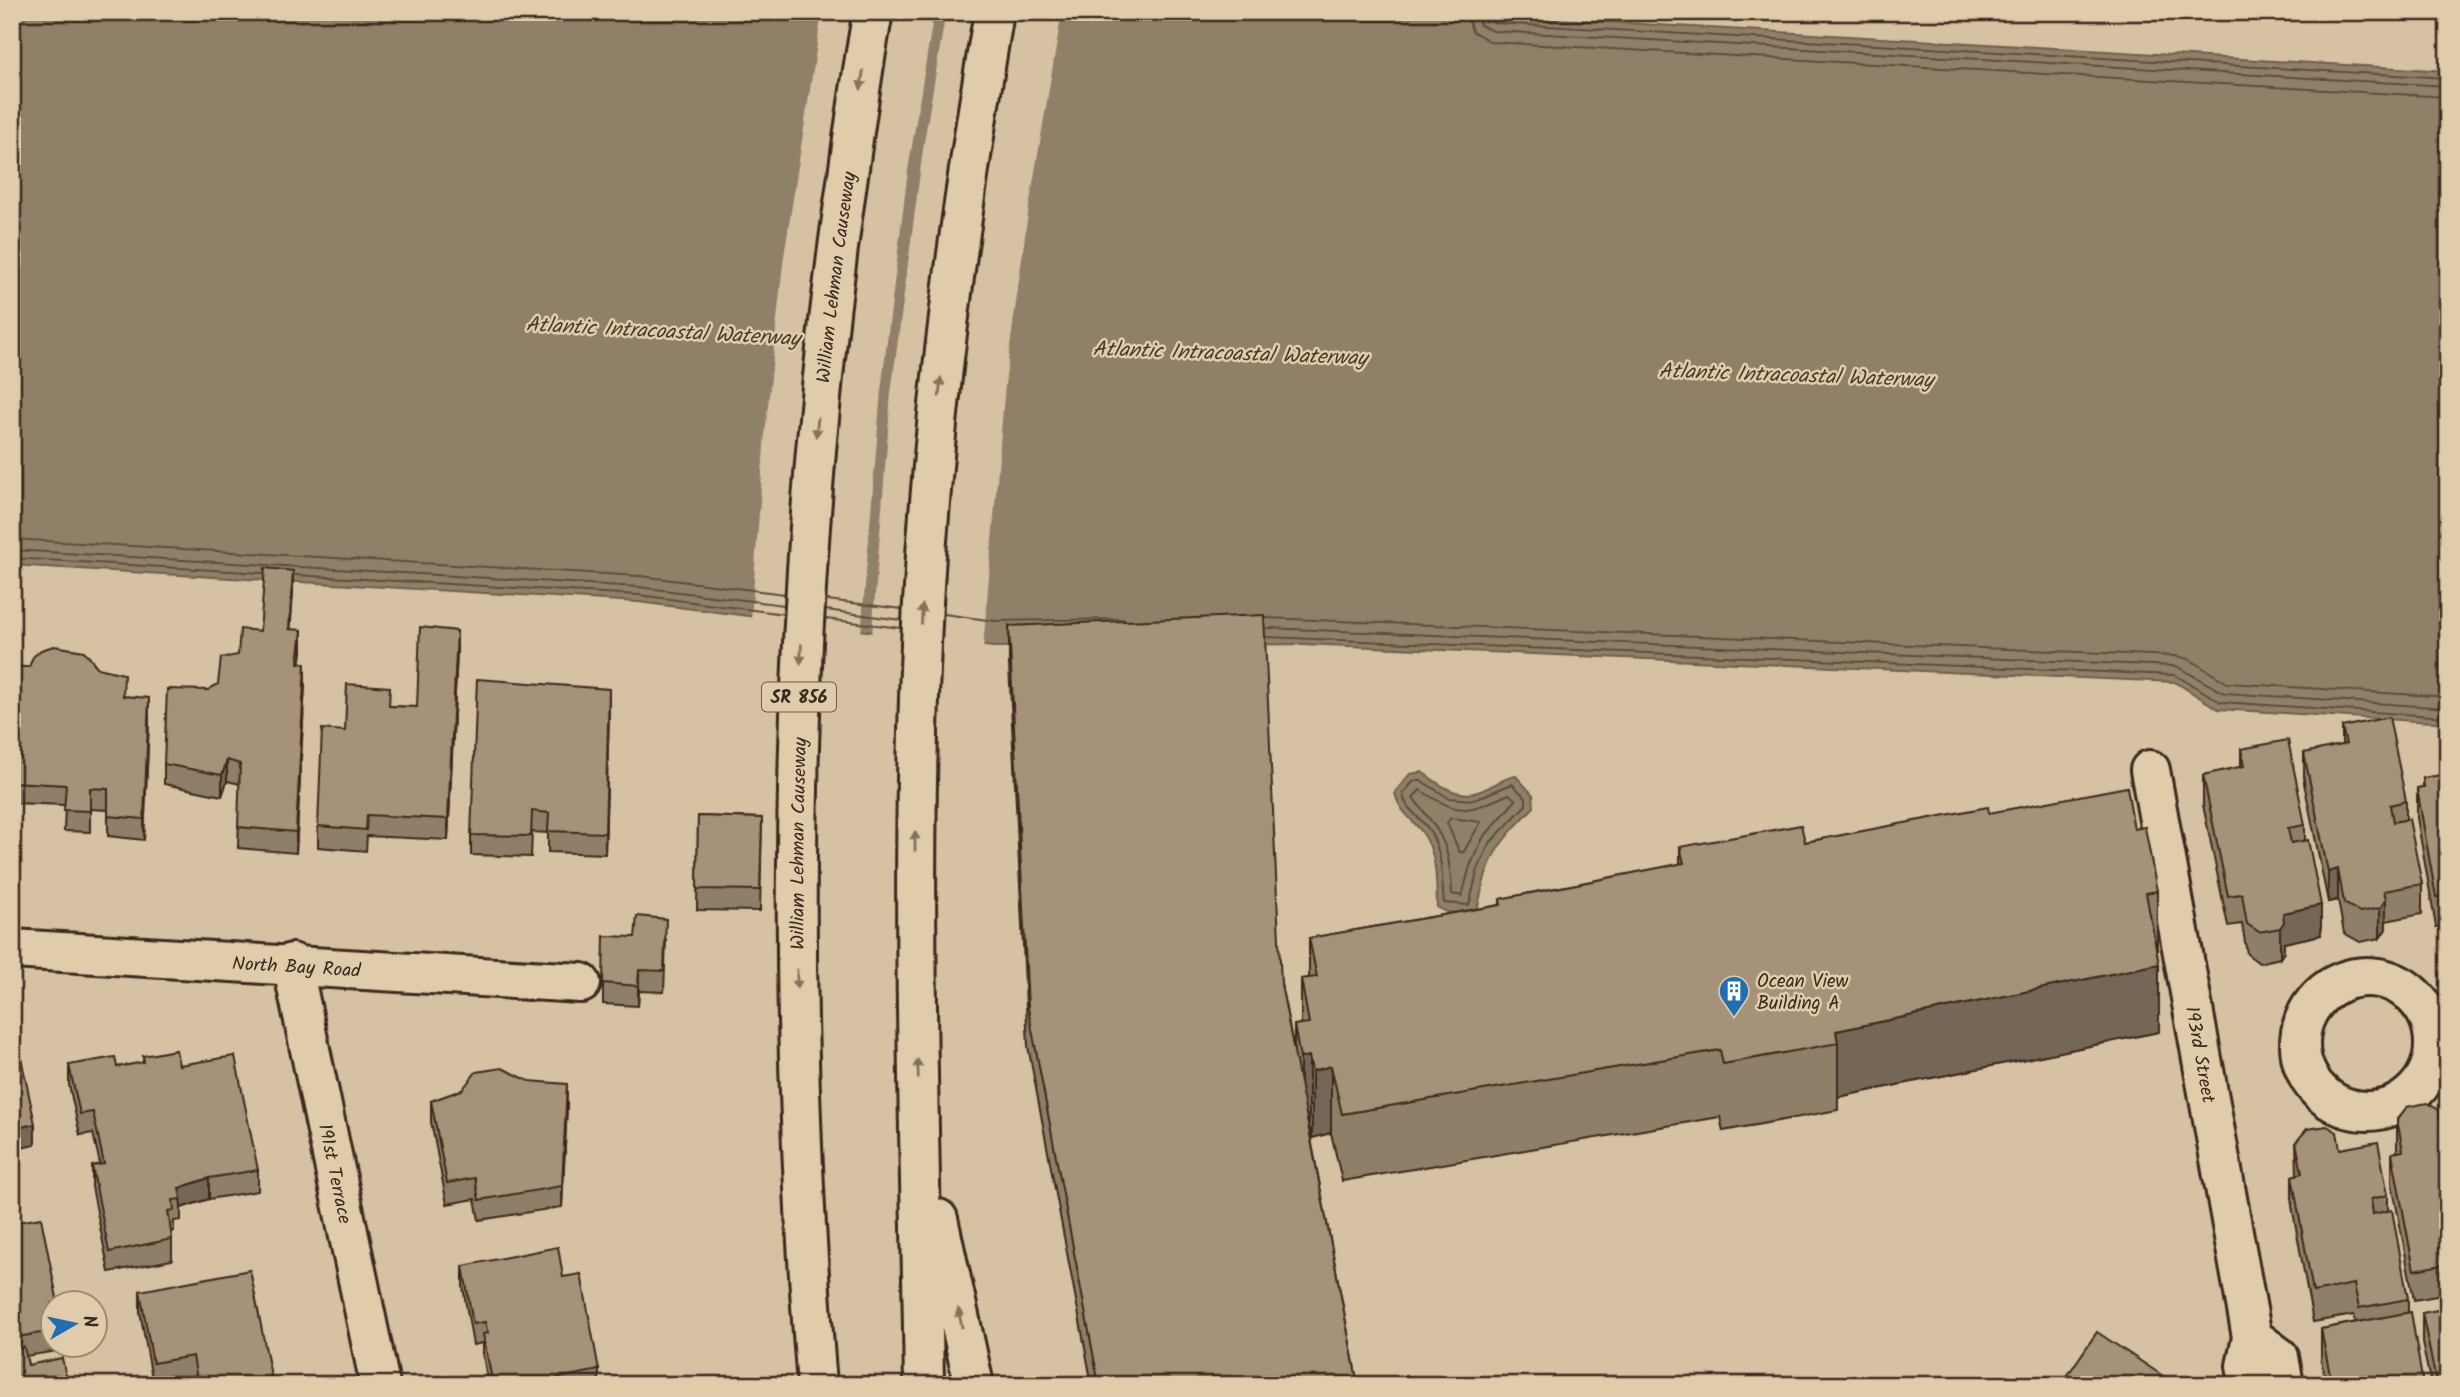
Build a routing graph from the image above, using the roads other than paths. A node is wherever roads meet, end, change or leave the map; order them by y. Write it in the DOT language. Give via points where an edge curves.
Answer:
graph roads {
  1 [pos="873,12"];
  2 [pos="994,12"];
  3 [pos="2150,770"];
  4 [pos="12,949"];
  5 [pos="292,964"];
  6 [pos="581,983"];
  7 [pos="920,1137"];
  8 [pos="2252,1337"];
  9 [pos="380,1385"];
  10 [pos="817,1385"];
  11 [pos="924,1385"];
  12 [pos="974,1385"];
  13 [pos="2250,1385"];
  14 [pos="2284,1385"];
  1 -- 10 [label="main road, William Lehman Causeway / SR 856, one-way" via="832,289 802,618 797,979"];
  7 -- 2 [label="main road, one-way" via="915,818 924,586 944,347"];
  3 -- 8 [label="main road, 193rd Street"];
  4 -- 5 [label="main road, North Bay Road"];
  5 -- 6 [label="main road, North Bay Road"];
  5 -- 9 [label="main road, 191st Terrace"];
  7 -- 11 [label="main road"];
  12 -- 7 [label="main road, one-way"];
  8 -- 13 [label="main road, 193rd Street" via="2246,1366"];
  8 -- 14 [label="main road" via="2279,1357"];
}
